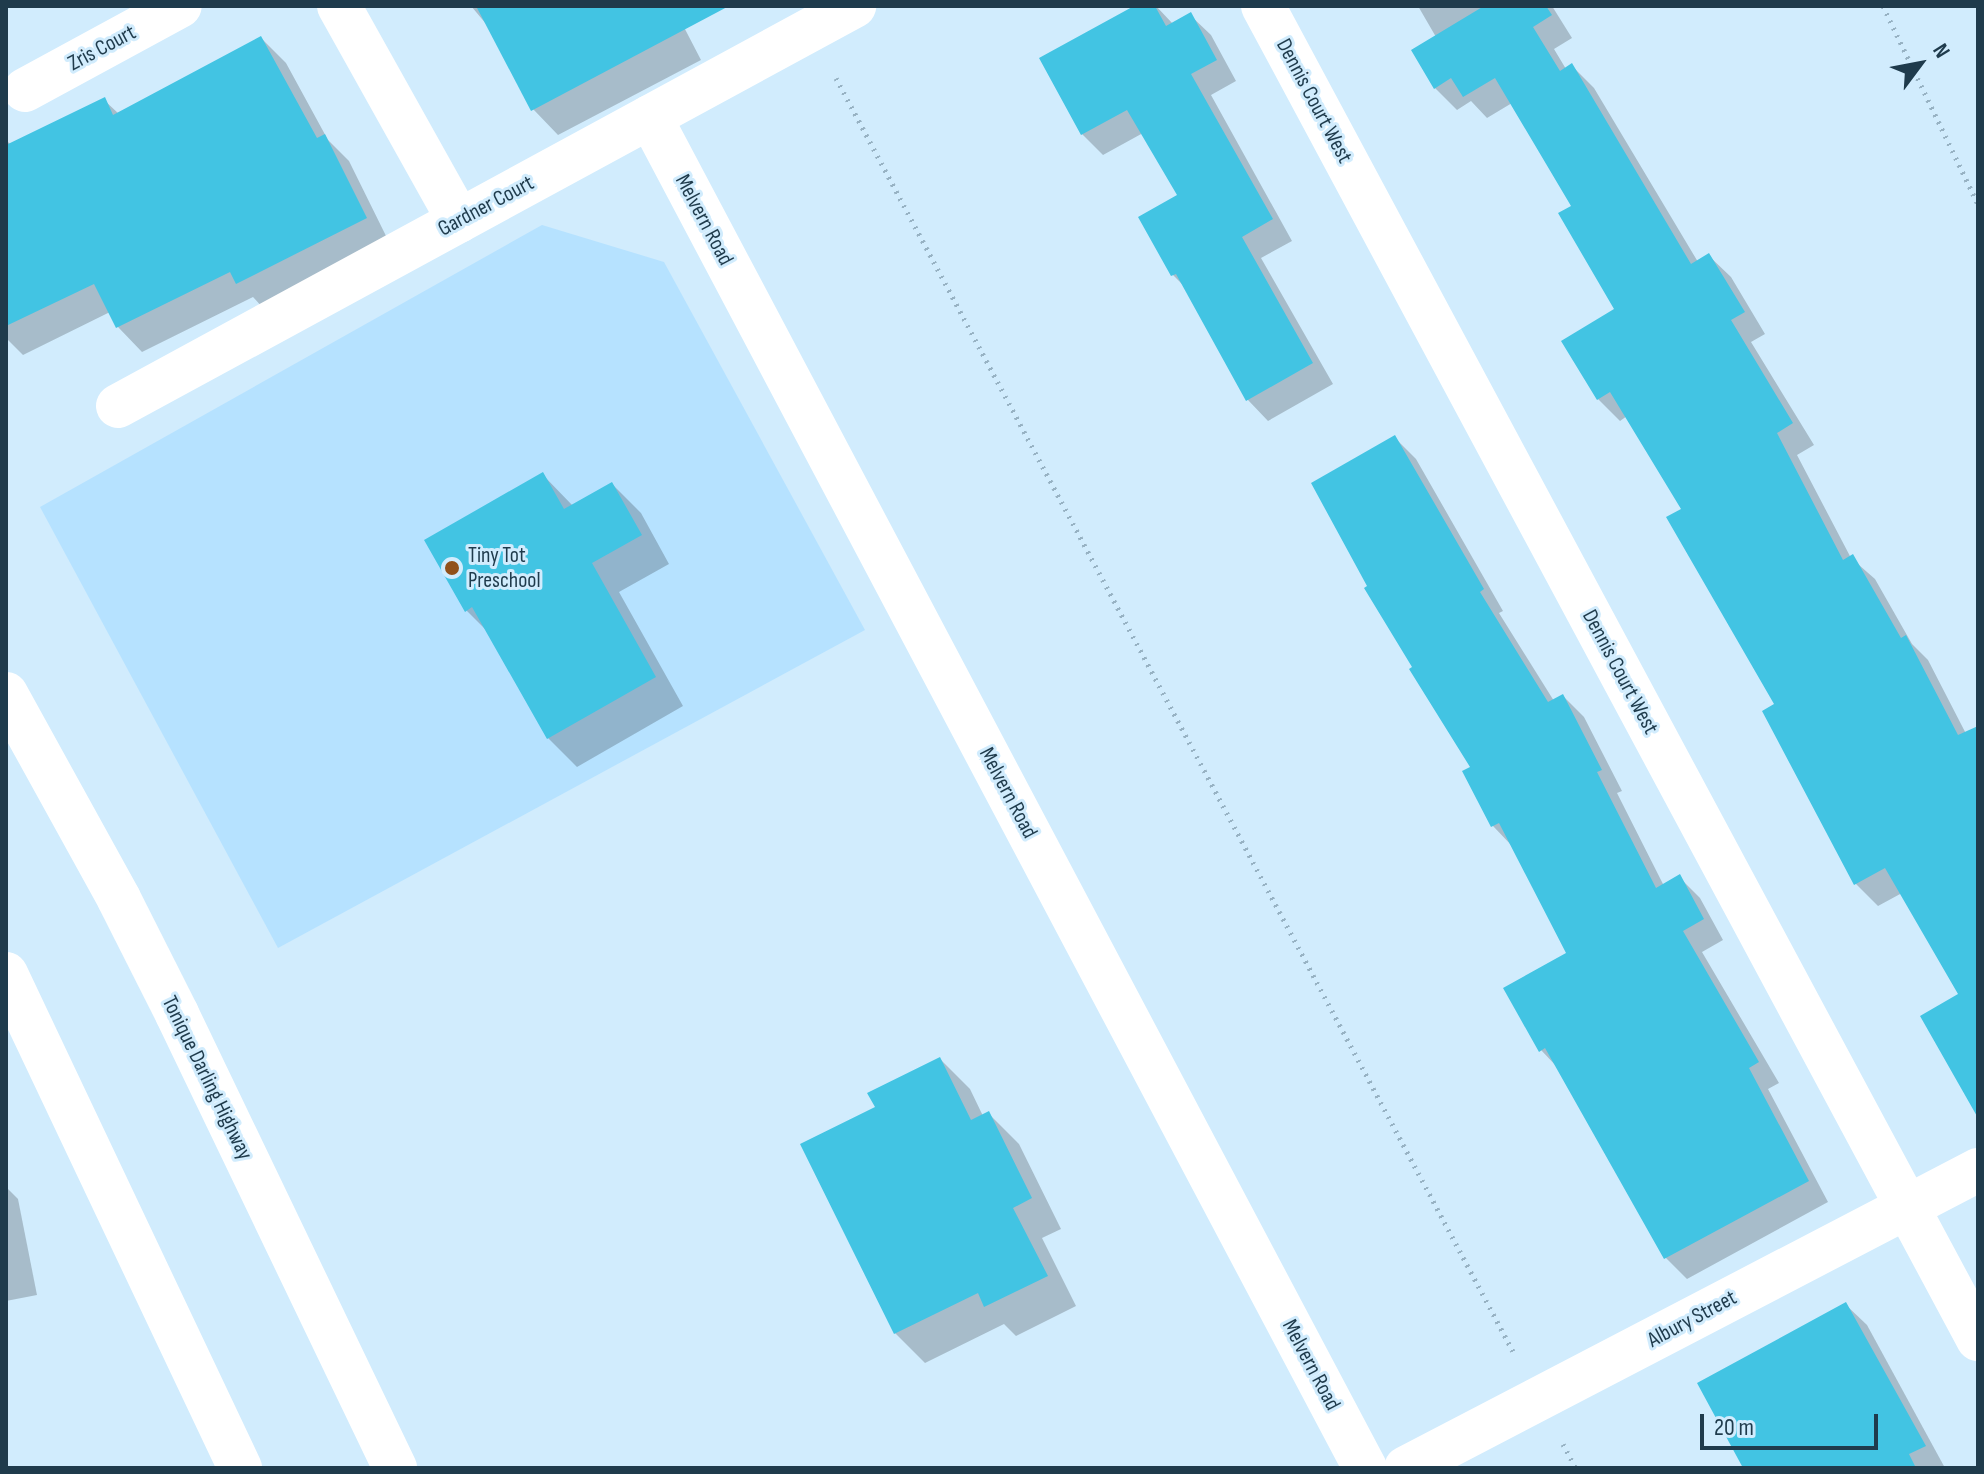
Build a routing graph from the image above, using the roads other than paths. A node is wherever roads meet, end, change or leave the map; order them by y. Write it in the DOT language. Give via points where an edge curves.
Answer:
graph roads {
  1 [pos="180,6"];
  2 [pos="339,6"];
  3 [pos="854,6"];
  4 [pos="1263,6"];
  5 [pos="25,90"];
  6 [pos="650,117"];
  7 [pos="459,221"];
  8 [pos="118,406"];
  9 [pos="6,694"];
  10 [pos="6,974"];
  11 [pos="1978,1170"];
  12 [pos="1907,1207"];
  13 [pos="1978,1339"];
  14 [pos="240,1468"];
  15 [pos="395,1468"];
  16 [pos="1365,1468"];
  17 [pos="1406,1468"];
  1 -- 5 [label="main road, Zris Court"];
  2 -- 7 [label="main road"];
  3 -- 6 [label="main road, Gardner Court"];
  4 -- 12 [label="main road, Dennis Court West"];
  6 -- 7 [label="main road, Gardner Court"];
  6 -- 16 [label="main road, Melvern Road"];
  7 -- 8 [label="main road, Gardner Court"];
  9 -- 15 [label="main road, Tonique Darling Highway" via="177,1014"];
  10 -- 14 [label="main road"];
  11 -- 12 [label="main road, Albury Street"];
  12 -- 13 [label="main road, Dennis Court West"];
  12 -- 17 [label="main road, Albury Street"];
}
